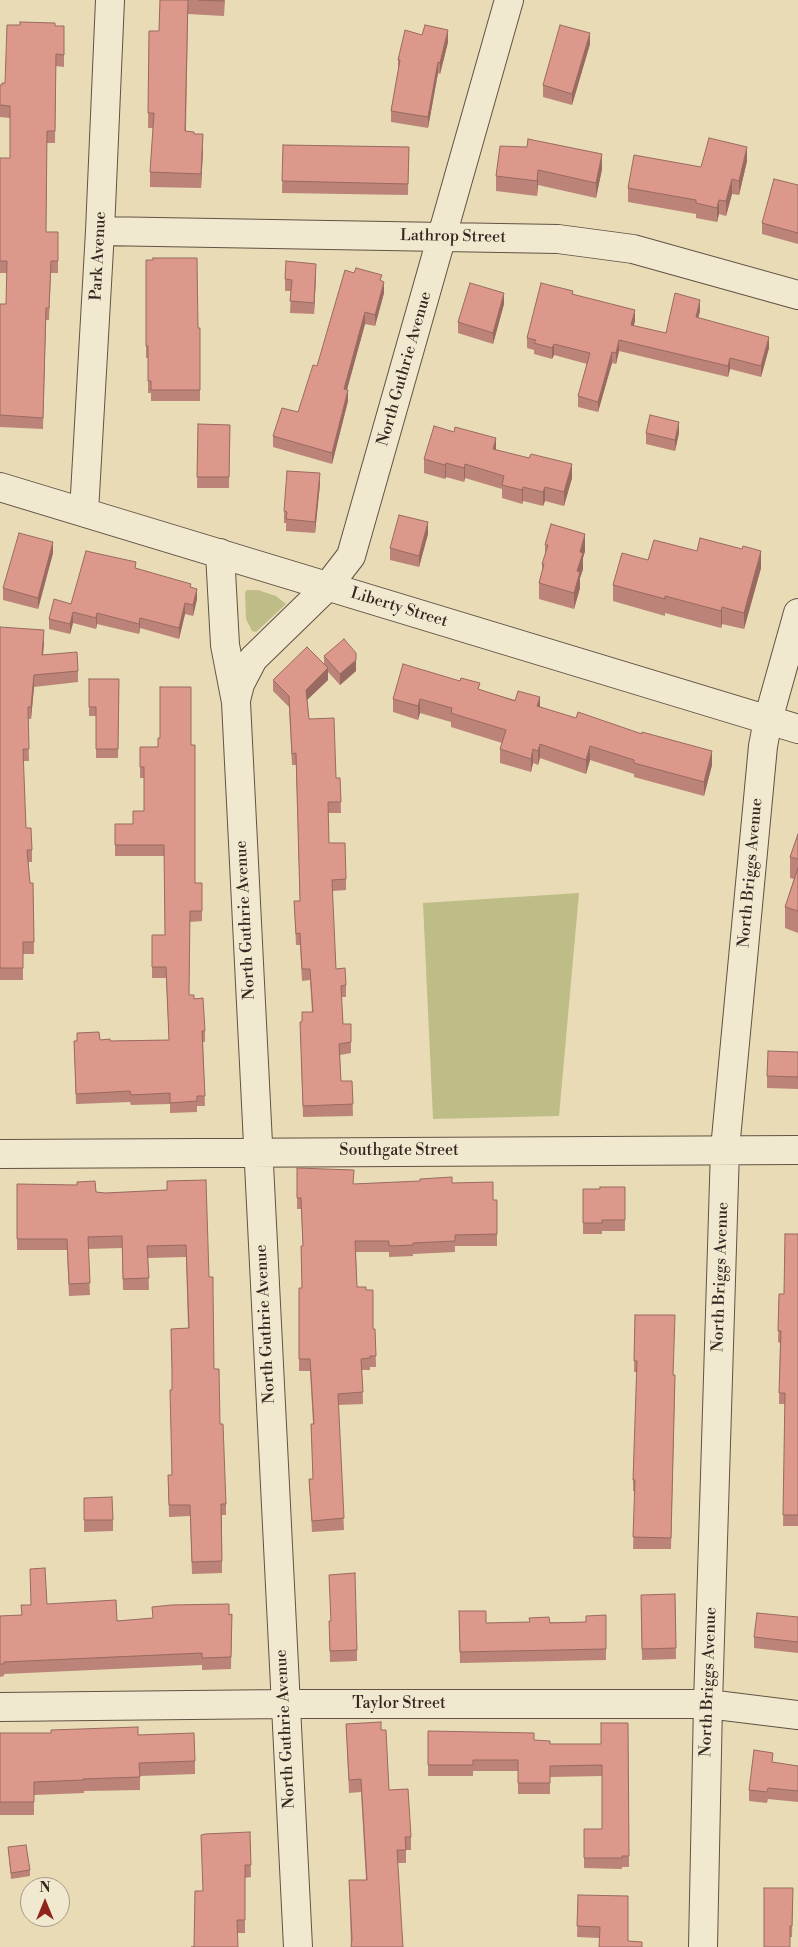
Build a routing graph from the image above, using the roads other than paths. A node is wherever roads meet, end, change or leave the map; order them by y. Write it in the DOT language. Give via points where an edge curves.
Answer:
graph roads {
  1 [pos="110,0"];
  2 [pos="509,0"];
  3 [pos="100,231"];
  4 [pos="442,237"];
  5 [pos="798,295"];
  6 [pos="0,487"];
  7 [pos="84,512"];
  8 [pos="220,553"];
  9 [pos="327,587"];
  10 [pos="798,613"];
  11 [pos="236,702"];
  12 [pos="768,720"];
  13 [pos="798,729"];
  14 [pos="724,1149"];
  15 [pos="798,1150"];
  16 [pos="258,1152"];
  17 [pos="0,1154"];
  18 [pos="285,1704"];
  19 [pos="708,1704"];
  20 [pos="0,1707"];
  21 [pos="798,1715"];
  22 [pos="298,1947"];
  23 [pos="703,1947"];
  1 -- 3 [label="street, Park Avenue"];
  2 -- 4 [label="street, North Guthrie Avenue"];
  3 -- 4 [label="street, Lathrop Street"];
  3 -- 7 [label="street, Park Avenue"];
  4 -- 5 [label="street, Lathrop Street" via="558,239 611,245"];
  4 -- 9 [label="street, North Guthrie Avenue" via="352,556"];
  6 -- 7 [label="street, Liberty Street"];
  7 -- 8 [label="street, Liberty Street"];
  8 -- 9 [label="street, Liberty Street"];
  8 -- 11 [label="street, North Guthrie Avenue" via="225,645"];
  9 -- 11 [label="street, North Guthrie Avenue" via="253,659 245,671"];
  9 -- 12 [label="street, Liberty Street"];
  10 -- 12 [label="street, North Briggs Avenue"];
  11 -- 16 [label="street, North Guthrie Avenue"];
  12 -- 13 [label="street, Liberty Street"];
  12 -- 14 [label="street, North Briggs Avenue"];
  14 -- 15 [label="street, Southgate Street"];
  14 -- 16 [label="street, Southgate Street"];
  14 -- 19 [label="street, North Briggs Avenue"];
  16 -- 17 [label="street, Southgate Street"];
  16 -- 18 [label="street, North Guthrie Avenue"];
  18 -- 19 [label="street, Taylor Street"];
  18 -- 20 [label="street, Taylor Street"];
  18 -- 22 [label="street, North Guthrie Avenue"];
  19 -- 21 [label="street, Taylor Street"];
  19 -- 23 [label="street, North Briggs Avenue"];
}
